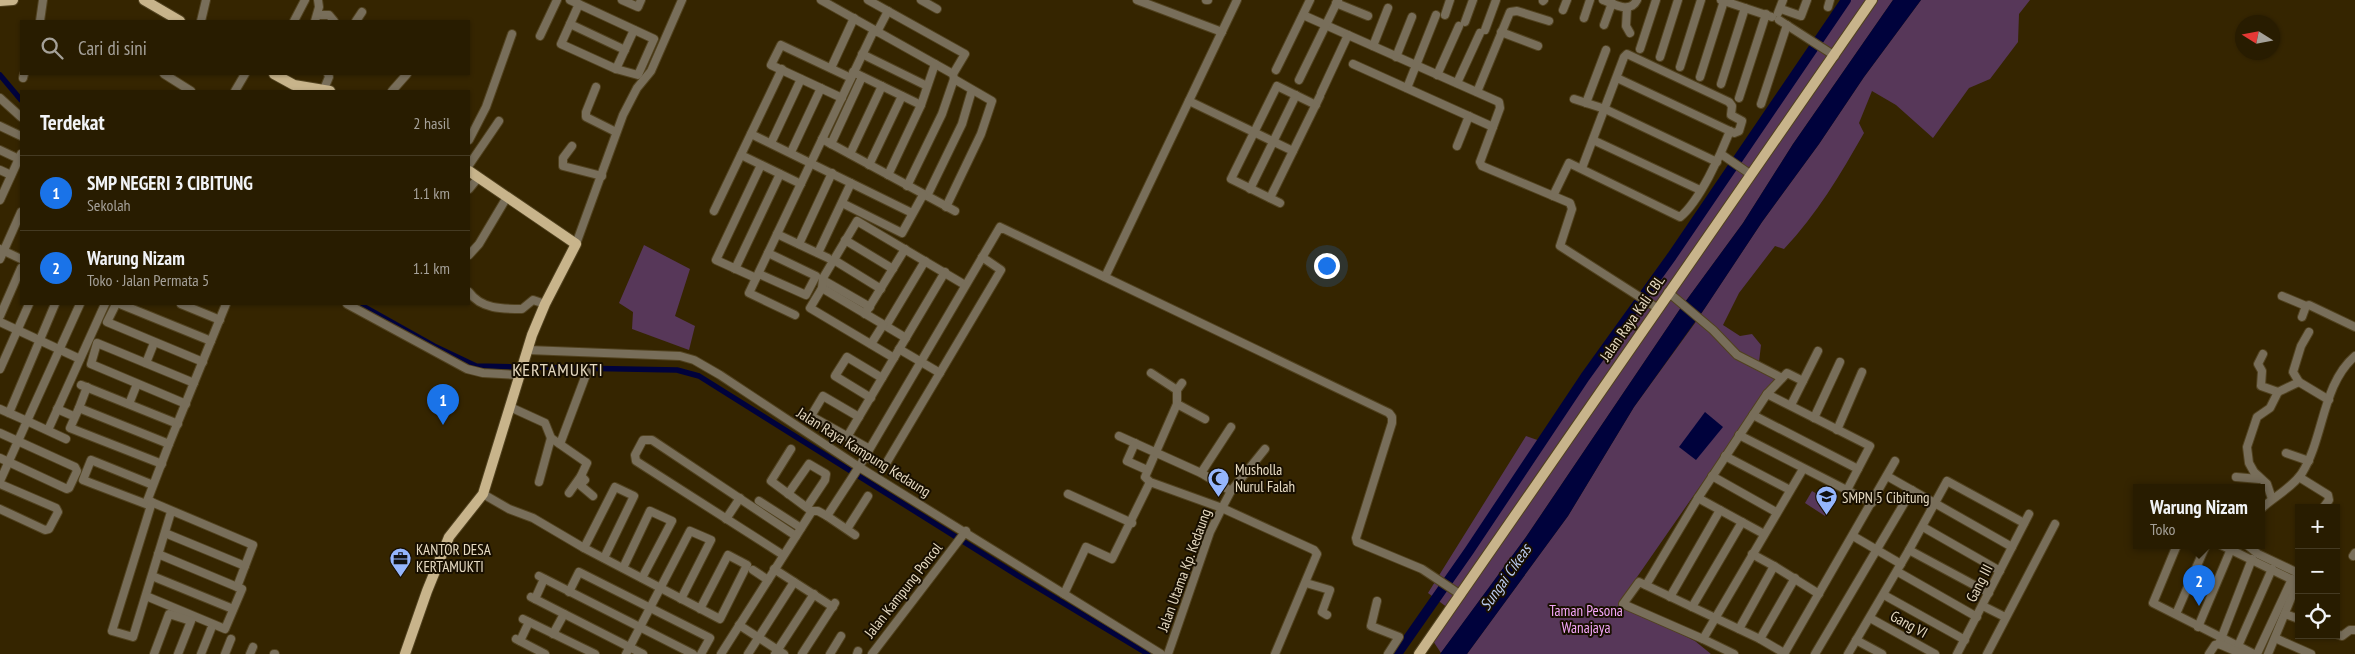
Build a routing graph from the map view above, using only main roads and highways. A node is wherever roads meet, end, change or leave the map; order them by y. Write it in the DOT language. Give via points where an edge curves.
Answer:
graph roads {
  1 [pos="13,0"];
  2 [pos="144,0"];
  3 [pos="1872,0"];
  4 [pos="0,1"];
  5 [pos="178,20"];
  6 [pos="276,75"];
  7 [pos="327,90"];
  8 [pos="470,172"];
  9 [pos="405,654"];
  10 [pos="1420,654"];
  1 -- 4 [label="main road"];
  2 -- 5 [label="main road"];
  3 -- 10 [label="main road, Jalan Raya Kali CBL"];
  6 -- 7 [label="main road" via="294,85"];
  8 -- 9 [label="main road" via="576,244 545,304 483,494 449,537"];
}
